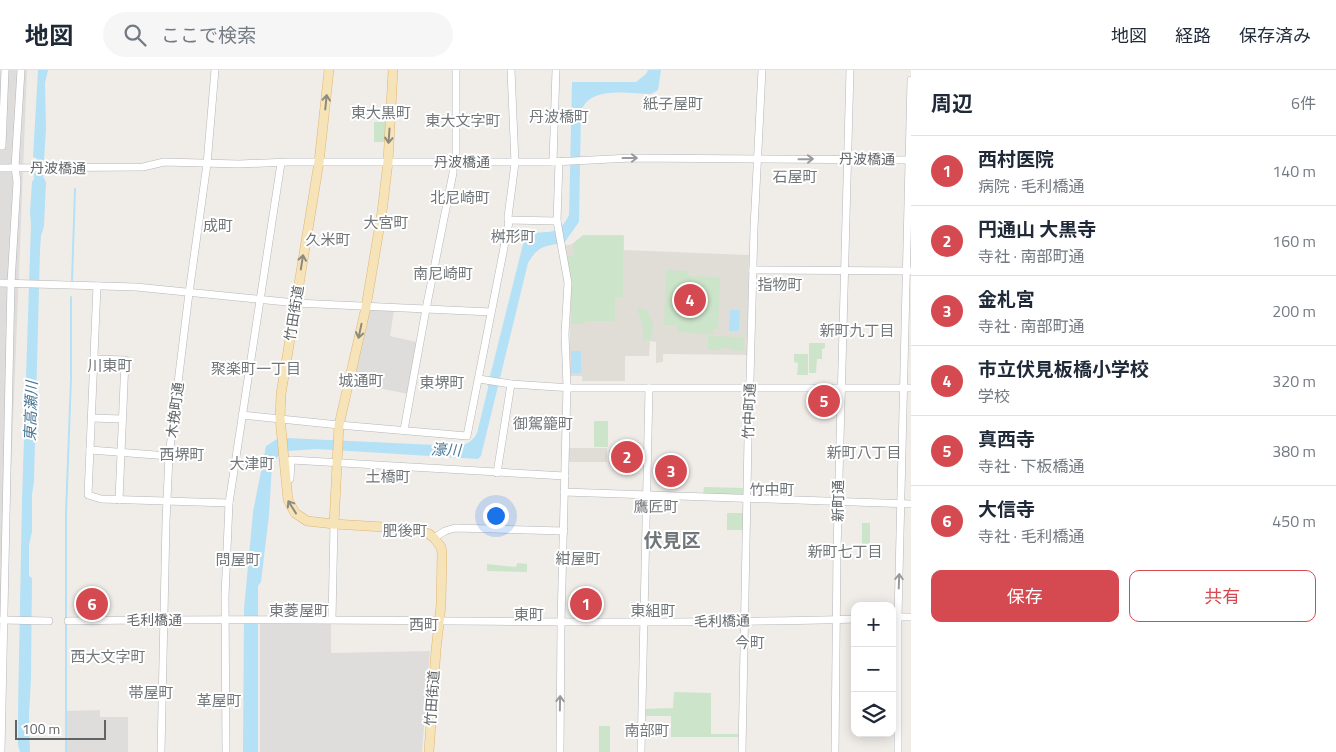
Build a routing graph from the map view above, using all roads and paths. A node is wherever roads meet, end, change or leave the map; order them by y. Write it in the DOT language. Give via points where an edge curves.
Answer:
graph roads {
  1 [pos="5,70"];
  2 [pos="21,70"];
  3 [pos="215,70"];
  4 [pos="329,70"];
  5 [pos="393,70"];
  6 [pos="456,70"];
  7 [pos="511,70"];
  8 [pos="556,70"];
  9 [pos="762,70"];
  10 [pos="850,70"];
  11 [pos="911,80"];
  12 [pos="0,146"];
  13 [pos="847,159"];
  14 [pos="757,160"];
  15 [pos="910,160"];
  16 [pos="454,161"];
  17 [pos="560,161"];
  18 [pos="318,162"];
  19 [pos="388,162"];
  20 [pos="514,162"];
  21 [pos="281,163"];
  22 [pos="0,164"];
  23 [pos="208,164"];
  24 [pos="17,167"];
  25 [pos="0,168"];
  26 [pos="508,220"];
  27 [pos="557,223"];
  28 [pos="753,270"];
  29 [pos="844,270"];
  30 [pos="909,271"];
  31 [pos="0,283"];
  32 [pos="12,283"];
  33 [pos="97,286"];
  34 [pos="189,293"];
  35 [pos="260,300"];
  36 [pos="296,304"];
  37 [pos="366,307"];
  38 [pos="426,309"];
  39 [pos="491,312"];
  40 [pos="94,359"];
  41 [pos="482,379"];
  42 [pos="511,384"];
  43 [pos="567,386"];
  44 [pos="749,387"];
  45 [pos="840,387"];
  46 [pos="649,388"];
  47 [pos="907,388"];
  48 [pos="242,415"];
  49 [pos="92,418"];
  50 [pos="280,418"];
  51 [pos="122,419"];
  52 [pos="340,425"];
  53 [pos="404,430"];
  54 [pos="90,450"];
  55 [pos="120,452"];
  56 [pos="170,456"];
  57 [pos="338,464"];
  58 [pos="497,473"];
  59 [pos="564,476"];
  60 [pos="286,482"];
  61 [pos="564,492"];
  62 [pos="646,496"];
  63 [pos="748,499"];
  64 [pos="119,500"];
  65 [pos="166,500"];
  66 [pos="838,502"];
  67 [pos="229,503"];
  68 [pos="901,503"];
  69 [pos="911,504"];
  70 [pos="334,524"];
  71 [pos="564,530"];
  72 [pos="434,538"];
  73 [pos="896,602"];
  74 [pos="896,617"];
  75 [pos="911,617"];
  76 [pos="851,618"];
  77 [pos="332,619"];
  78 [pos="836,619"];
  79 [pos="5,620"];
  80 [pos="47,620"];
  81 [pos="164,620"];
  82 [pos="226,620"];
  83 [pos="438,620"];
  84 [pos="744,620"];
  85 [pos="68,621"];
  86 [pos="561,622"];
  87 [pos="643,622"];
  88 [pos="896,647"];
  89 [pos="1,649"];
  90 [pos="1,752"];
  91 [pos="161,752"];
  92 [pos="226,752"];
  93 [pos="429,752"];
  94 [pos="560,752"];
  95 [pos="641,752"];
  96 [pos="742,752"];
  97 [pos="835,752"];
  98 [pos="898,752"];
  1 -- 12 [label="street"];
  2 -- 24 [label="street"];
  3 -- 23 [label="street, 木挽町通"];
  18 -- 4 [label="main road, 竹田街道, one-way"];
  5 -- 19 [label="main road, one-way"];
  6 -- 16 [label="street"];
  7 -- 20 [label="street"];
  8 -- 17 [label="street"];
  9 -- 14 [label="street, 竹中町通"];
  10 -- 13 [label="street, 新町通"];
  11 -- 15 [label="street"];
  14 -- 13 [label="street, 丹波橋通, one-way"];
  13 -- 15 [label="street, 丹波橋通"];
  13 -- 29 [label="street, 新町通"];
  17 -- 14 [label="street, 丹波橋通, one-way" via="631,158"];
  14 -- 28 [label="street, 竹中町通"];
  15 -- 30 [label="street"];
  16 -- 19 [label="street, 丹波橋通"];
  16 -- 20 [label="street, 丹波橋通"];
  16 -- 38 [label="street"];
  17 -- 20 [label="street, 丹波橋通"];
  17 -- 27 [label="street"];
  18 -- 19 [label="street, 丹波橋通"];
  18 -- 21 [label="street, 丹波橋通"];
  36 -- 18 [label="main road, 竹田街道, one-way"];
  19 -- 37 [label="main road"];
  20 -- 26 [label="street"];
  21 -- 23 [label="street, 丹波橋通"];
  21 -- 35 [label="street"];
  22 -- 24 [label="street, 丹波橋通"];
  23 -- 24 [label="street, 丹波橋通" via="164,162 143,167"];
  23 -- 34 [label="street, 木挽町通"];
  24 -- 25 [label="street, 丹波橋通"];
  24 -- 32 [label="street"];
  26 -- 27 [label="street"];
  26 -- 39 [label="street"];
  27 -- 43 [label="street" via="568,283 565,334"];
  28 -- 29 [label="street"];
  28 -- 44 [label="street, 竹中町通"];
  29 -- 30 [label="street"];
  29 -- 45 [label="street, 新町通"];
  30 -- 47 [label="street"];
  31 -- 32 [label="street"];
  32 -- 33 [label="street"];
  32 -- 79 [label="street"];
  33 -- 34 [label="street"];
  33 -- 40 [label="street"];
  34 -- 35 [label="street"];
  34 -- 56 [label="street, 木挽町通"];
  35 -- 36 [label="street"];
  35 -- 48 [label="street"];
  36 -- 37 [label="street"];
  36 -- 50 [label="main road, 竹田街道"];
  37 -- 38 [label="street"];
  37 -- 52 [label="main road, one-way"];
  38 -- 39 [label="street"];
  38 -- 53 [label="street"];
  39 -- 41 [label="street"];
  40 -- 49 [label="street"];
  40 -- 51 [label="street" via="124,360"];
  41 -- 42 [label="street"];
  41 -- 53 [label="street" via="467,436"];
  42 -- 43 [label="street"];
  42 -- 58 [label="street"];
  43 -- 46 [label="street"];
  43 -- 59 [label="street"];
  44 -- 45 [label="street"];
  44 -- 46 [label="street"];
  44 -- 63 [label="street, 竹中町通"];
  45 -- 47 [label="street"];
  45 -- 66 [label="street, 新町通"];
  46 -- 62 [label="street"];
  47 -- 68 [label="street"];
  48 -- 50 [label="street"];
  48 -- 67 [label="street"];
  49 -- 51 [label="street"];
  49 -- 54 [label="street"];
  50 -- 52 [label="street"];
  50 -- 60 [label="main road, 竹田街道"];
  51 -- 55 [label="street"];
  52 -- 53 [label="street"];
  52 -- 57 [label="main road"];
  54 -- 55 [label="street"];
  54 -- 64 [label="street" via="88,495"];
  55 -- 56 [label="street"];
  55 -- 64 [label="street"];
  56 -- 65 [label="street, 木挽町通"];
  57 -- 58 [label="street"];
  57 -- 60 [label="street" via="291,460 290,479"];
  57 -- 70 [label="main road"];
  58 -- 59 [label="street"];
  59 -- 61 [label="street"];
  70 -- 60 [label="main road, 竹田街道, one-way" via="307,521 296,513 288,500"];
  61 -- 62 [label="street"];
  61 -- 71 [label="street"];
  62 -- 63 [label="street"];
  62 -- 87 [label="street"];
  63 -- 66 [label="street"];
  63 -- 84 [label="street, 竹中町通"];
  64 -- 65 [label="street"];
  65 -- 67 [label="street"];
  65 -- 81 [label="street, 木挽町通"];
  66 -- 68 [label="street"];
  66 -- 78 [label="street, 新町通"];
  67 -- 82 [label="street"];
  68 -- 69 [label="street"];
  73 -- 68 [label="street, one-way"];
  70 -- 72 [label="main road, 竹田街道" via="416,529"];
  70 -- 77 [label="street"];
  71 -- 72 [label="street" via="455,528"];
  71 -- 86 [label="street"];
  72 -- 83 [label="main road, 竹田街道" via="442,553"];
  74 -- 75 [label="street"];
  76 -- 78 [label="street, 毛利橋通"];
  77 -- 82 [label="street, 毛利橋通"];
  77 -- 83 [label="street, 毛利橋通"];
  78 -- 84 [label="street, 毛利橋通"];
  78 -- 97 [label="street, 新町通"];
  79 -- 80 [label="street"];
  79 -- 89 [label="street"];
  81 -- 82 [label="street, 毛利橋通"];
  81 -- 85 [label="street, 毛利橋通"];
  81 -- 91 [label="street, 木挽町通"];
  82 -- 92 [label="street"];
  83 -- 86 [label="street, 毛利橋通"];
  83 -- 93 [label="main road, 竹田街道"];
  84 -- 87 [label="street, 毛利橋通"];
  84 -- 96 [label="street, 竹中町通"];
  86 -- 87 [label="street, 毛利橋通"];
  94 -- 86 [label="street, one-way"];
  87 -- 95 [label="street"];
  88 -- 98 [label="street"];
  89 -- 90 [label="street"];
}
